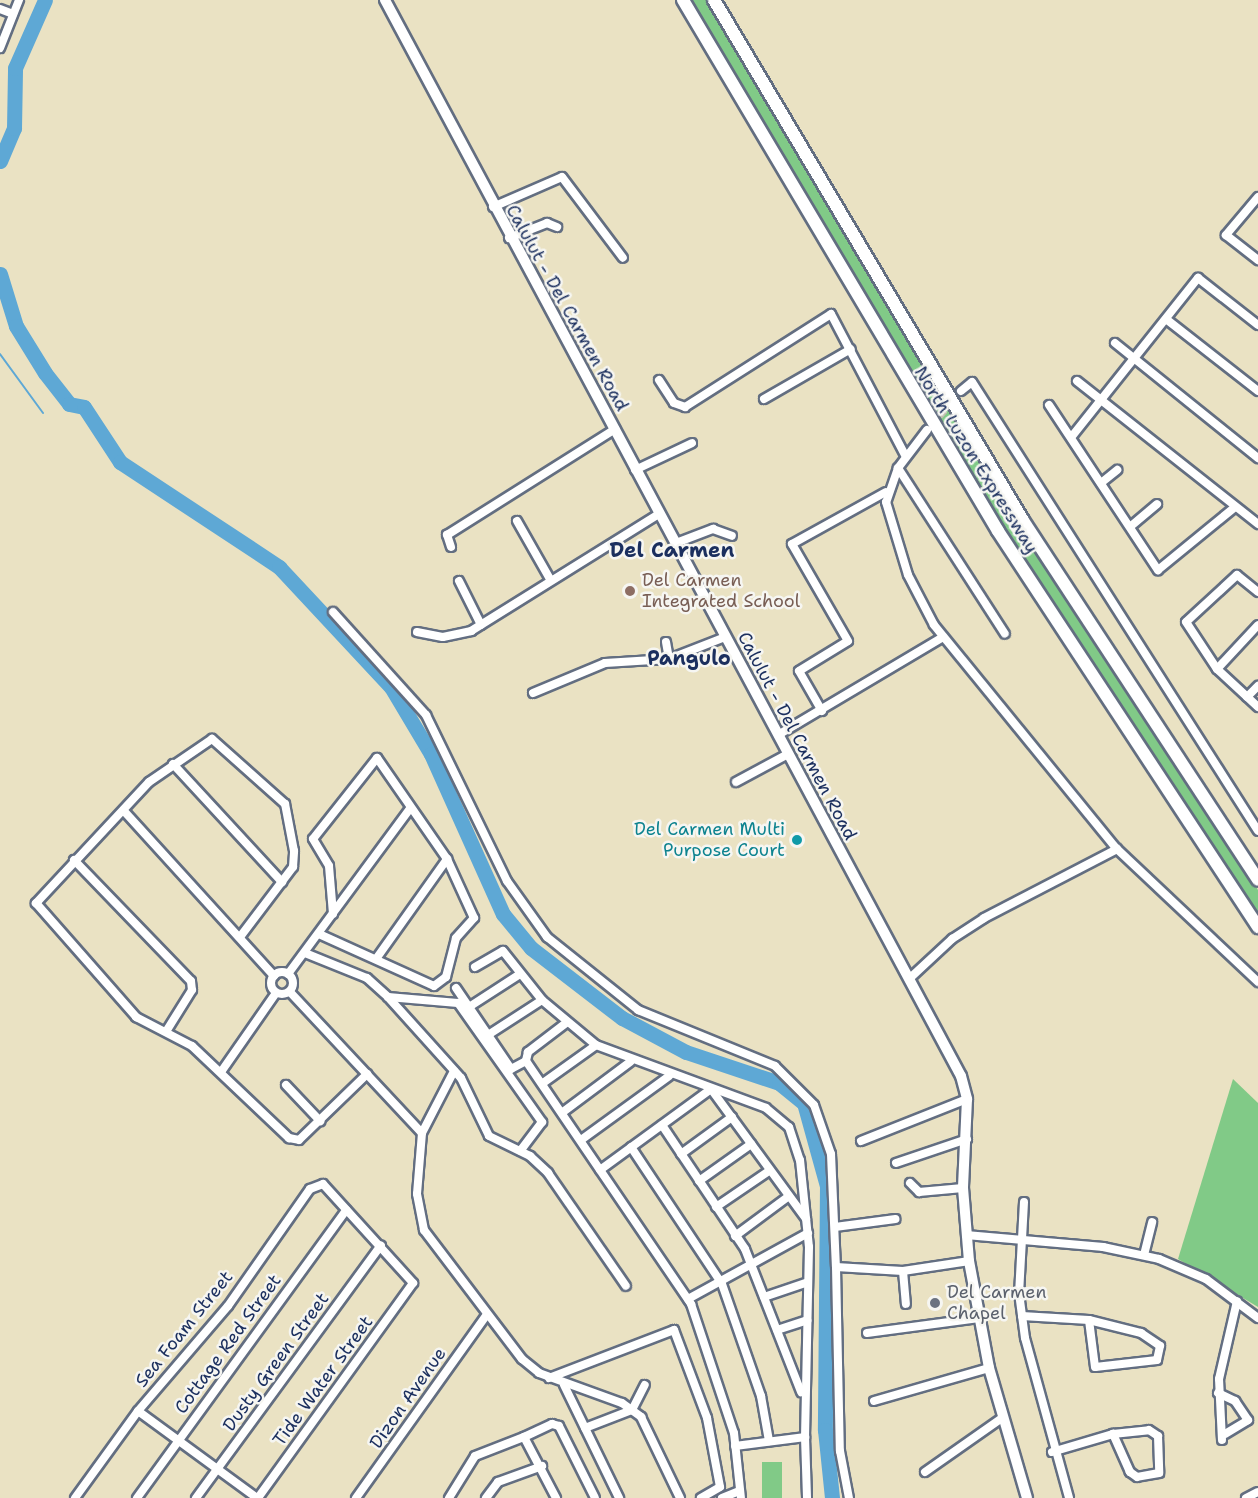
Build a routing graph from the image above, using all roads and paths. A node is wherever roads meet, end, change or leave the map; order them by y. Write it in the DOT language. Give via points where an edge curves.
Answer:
graph roads {
  1 [pos="19,0"];
  2 [pos="385,0"];
  3 [pos="683,0"];
  4 [pos="714,0"];
  5 [pos="0,9"];
  6 [pos="13,15"];
  7 [pos="0,46"];
  8 [pos="1258,197"];
  9 [pos="493,207"];
  10 [pos="557,227"];
  11 [pos="509,238"];
  12 [pos="622,258"];
  13 [pos="1258,260"];
  14 [pos="1166,319"];
  15 [pos="1258,326"];
  16 [pos="1115,343"];
  17 [pos="851,349"];
  18 [pos="1133,358"];
  19 [pos="659,380"];
  20 [pos="1077,381"];
  21 [pos="961,391"];
  22 [pos="1258,391"];
  23 [pos="764,399"];
  24 [pos="1101,399"];
  25 [pos="1049,405"];
  26 [pos="615,429"];
  27 [pos="927,430"];
  28 [pos="1073,435"];
  29 [pos="692,443"];
  30 [pos="905,455"];
  31 [pos="1258,458"];
  32 [pos="898,468"];
  33 [pos="635,470"];
  34 [pos="1118,470"];
  35 [pos="1101,483"];
  36 [pos="886,492"];
  37 [pos="1157,504"];
  38 [pos="1235,507"];
  39 [pos="659,514"];
  40 [pos="517,521"];
  41 [pos="1258,524"];
  42 [pos="1131,526"];
  43 [pos="732,536"];
  44 [pos="675,543"];
  45 [pos="451,547"];
  46 [pos="550,579"];
  47 [pos="459,581"];
  48 [pos="1258,592"];
  49 [pos="333,612"];
  50 [pos="481,625"];
  51 [pos="1258,625"];
  52 [pos="417,632"];
  53 [pos="1005,634"];
  54 [pos="725,637"];
  55 [pos="943,637"];
  56 [pos="666,642"];
  57 [pos="669,659"];
  58 [pos="1217,669"];
  59 [pos="1258,686"];
  60 [pos="533,693"];
  61 [pos="1247,697"];
  62 [pos="1258,707"];
  63 [pos="822,711"];
  64 [pos="778,735"];
  65 [pos="788,754"];
  66 [pos="173,764"];
  67 [pos="736,782"];
  68 [pos="409,810"];
  69 [pos="124,811"];
  70 [pos="1258,831"];
  71 [pos="1117,849"];
  72 [pos="447,859"];
  73 [pos="74,860"];
  74 [pos="1258,880"];
  75 [pos="282,882"];
  76 [pos="333,914"];
  77 [pos="1258,927"];
  78 [pos="319,934"];
  79 [pos="240,937"];
  80 [pos="305,953"];
  81 [pos="376,959"];
  82 [pos="475,967"];
  83 [pos="288,974"];
  84 [pos="520,974"];
  85 [pos="273,976"];
  86 [pos="909,979"];
  87 [pos="1258,982"];
  88 [pos="456,988"];
  89 [pos="290,992"];
  90 [pos="276,993"];
  91 [pos="388,997"];
  92 [pos="542,1000"];
  93 [pos="469,1007"];
  94 [pos="566,1023"];
  95 [pos="167,1030"];
  96 [pos="488,1035"];
  97 [pos="596,1045"];
  98 [pos="526,1061"];
  99 [pos="630,1062"];
  100 [pos="454,1071"];
  101 [pos="221,1072"];
  102 [pos="366,1074"];
  103 [pos="669,1076"];
  104 [pos="543,1083"];
  105 [pos="286,1085"];
  106 [pos="711,1089"];
  107 [pos="967,1099"];
  108 [pos="563,1112"];
  109 [pos="732,1118"];
  110 [pos="320,1121"];
  111 [pos="662,1125"];
  112 [pos="422,1133"];
  113 [pos="967,1139"];
  114 [pos="581,1140"];
  115 [pos="861,1141"];
  116 [pos="751,1144"];
  117 [pos="631,1148"];
  118 [pos="520,1151"];
  119 [pos="681,1154"];
  120 [pos="896,1163"];
  121 [pos="600,1170"];
  122 [pos="769,1171"];
  123 [pos="699,1181"];
  124 [pos="910,1183"];
  125 [pos="963,1188"];
  126 [pos="789,1196"];
  127 [pos="1024,1202"];
  128 [pos="716,1207"];
  129 [pos="346,1210"];
  130 [pos="895,1219"];
  131 [pos="807,1220"];
  132 [pos="1152,1222"];
  133 [pos="835,1227"];
  134 [pos="808,1233"];
  135 [pos="966,1235"];
  136 [pos="735,1236"];
  137 [pos="1020,1239"];
  138 [pos="381,1245"];
  139 [pos="1144,1255"];
  140 [pos="969,1262"];
  141 [pos="752,1266"];
  142 [pos="836,1267"];
  143 [pos="903,1271"];
  144 [pos="808,1282"];
  145 [pos="722,1284"];
  146 [pos="626,1286"];
  147 [pos="764,1297"];
  148 [pos="688,1299"];
  149 [pos="1237,1301"];
  150 [pos="906,1304"];
  151 [pos="486,1316"];
  152 [pos="1022,1316"];
  153 [pos="979,1318"];
  154 [pos="1258,1318"];
  155 [pos="807,1320"];
  156 [pos="1089,1320"];
  157 [pos="777,1330"];
  158 [pos="867,1333"];
  159 [pos="989,1368"];
  160 [pos="549,1378"];
  161 [pos="564,1385"];
  162 [pos="645,1385"];
  163 [pos="1218,1393"];
  164 [pos="802,1395"];
  165 [pos="874,1401"];
  166 [pos="632,1410"];
  167 [pos="138,1411"];
  168 [pos="1002,1418"];
  169 [pos="585,1428"];
  170 [pos="1113,1434"];
  171 [pos="524,1437"];
  172 [pos="805,1437"];
  173 [pos="178,1441"];
  174 [pos="769,1441"];
  175 [pos="735,1446"];
  176 [pos="1052,1452"];
  177 [pos="542,1466"];
  178 [pos="217,1469"];
  179 [pos="925,1472"];
  180 [pos="1258,1492"];
  181 [pos="740,1494"];
  182 [pos="75,1498"];
  183 [pos="136,1498"];
  184 [pos="196,1498"];
  185 [pos="258,1498"];
  186 [pos="356,1498"];
  187 [pos="448,1498"];
  188 [pos="486,1498"];
  189 [pos="555,1498"];
  190 [pos="596,1498"];
  191 [pos="619,1498"];
  192 [pos="680,1498"];
  193 [pos="701,1498"];
  194 [pos="722,1498"];
  195 [pos="807,1498"];
  196 [pos="849,1498"];
  197 [pos="1027,1498"];
  198 [pos="1069,1498"];
  199 [pos="1246,1498"];
  1 -- 6 [label="street"];
  2 -- 9 [label="main road, Calulut - Del Carmen Road"];
  3 -- 77 [label="highway, North Luzon Expressway" via="998,531"];
  4 -- 74 [label="highway, North Luzon Expressway" via="1022,519"];
  5 -- 6 [label="street"];
  6 -- 7 [label="street"];
  8 -- 13 [label="street" via="1226,235"];
  9 -- 11 [label="main road, Calulut - Del Carmen Road"];
  9 -- 12 [label="street" via="562,177"];
  10 -- 11 [label="street" via="547,223"];
  11 -- 26 [label="main road, Calulut - Del Carmen Road"];
  14 -- 15 [label="street" via="1197,278"];
  14 -- 18 [label="street"];
  14 -- 22 [label="street"];
  16 -- 18 [label="street"];
  17 -- 19 [label="street" via="831,314 685,407 674,403"];
  17 -- 23 [label="street"];
  17 -- 30 [label="street"];
  18 -- 24 [label="street"];
  18 -- 31 [label="street"];
  20 -- 24 [label="street"];
  21 -- 70 [label="street" via="972,382"];
  24 -- 28 [label="street"];
  24 -- 38 [label="street"];
  25 -- 28 [label="street"];
  26 -- 33 [label="main road, Calulut - Del Carmen Road"];
  26 -- 45 [label="street" via="447,535"];
  27 -- 30 [label="street"];
  28 -- 35 [label="street"];
  29 -- 33 [label="street"];
  30 -- 32 [label="street"];
  32 -- 36 [label="street"];
  32 -- 53 [label="street"];
  33 -- 39 [label="main road, Calulut - Del Carmen Road"];
  34 -- 35 [label="street"];
  35 -- 42 [label="street"];
  36 -- 55 [label="street" via="908,575"];
  36 -- 63 [label="street" via="792,544 848,641 800,671"];
  37 -- 42 [label="street"];
  38 -- 41 [label="street"];
  38 -- 42 [label="street" via="1158,570"];
  39 -- 44 [label="main road, Calulut - Del Carmen Road"];
  39 -- 46 [label="street"];
  40 -- 46 [label="street"];
  43 -- 44 [label="street" via="713,529"];
  44 -- 54 [label="main road, Calulut - Del Carmen Road"];
  46 -- 50 [label="street"];
  47 -- 50 [label="street"];
  48 -- 58 [label="street" via="1237,575 1187,618 1188,629"];
  49 -- 133 [label="street" via="426,715 507,881 539,928 597,982 638,1011 775,1066 800,1089 823,1125 831,1154"];
  50 -- 52 [label="street" via="455,636"];
  51 -- 58 [label="street"];
  54 -- 57 [label="street"];
  54 -- 64 [label="main road, Calulut - Del Carmen Road"];
  55 -- 63 [label="street"];
  55 -- 71 [label="street"];
  56 -- 57 [label="street"];
  57 -- 60 [label="street" via="605,663"];
  58 -- 61 [label="street"];
  59 -- 61 [label="street"];
  61 -- 62 [label="street"];
  63 -- 64 [label="street"];
  64 -- 65 [label="main road, Calulut - Del Carmen Road"];
  65 -- 67 [label="street"];
  65 -- 86 [label="main road, Calulut - Del Carmen Road"];
  66 -- 69 [label="street"];
  66 -- 75 [label="street"];
  66 -- 75 [label="street" via="204,741 218,740 285,804 294,851 293,867"];
  68 -- 72 [label="street"];
  68 -- 76 [label="street"];
  68 -- 76 [label="street" via="373,759 313,839 330,866"];
  69 -- 73 [label="street"];
  69 -- 79 [label="street"];
  71 -- 86 [label="street" via="984,918 952,939"];
  71 -- 87 [label="street"];
  72 -- 81 [label="street"];
  72 -- 81 [label="street" via="475,917 456,938 442,984 426,986"];
  73 -- 95 [label="street" via="190,981 192,990"];
  73 -- 95 [label="street" via="38,897 40,912 136,1017"];
  75 -- 79 [label="street"];
  76 -- 78 [label="street"];
  78 -- 80 [label="street"];
  78 -- 81 [label="street"];
  79 -- 85 [label="street"];
  80 -- 83 [label="street"];
  80 -- 91 [label="street" via="367,978"];
  82 -- 84 [label="street" via="503,951"];
  83 -- 85 [label="street"];
  83 -- 89 [label="street" via="293,980"];
  84 -- 92 [label="street"];
  84 -- 93 [label="street"];
  85 -- 90 [label="street"];
  86 -- 107 [label="main road, Calulut - Del Carmen Road" via="956,1065"];
  88 -- 93 [label="street"];
  89 -- 90 [label="street"];
  89 -- 102 [label="street"];
  90 -- 101 [label="street"];
  91 -- 100 [label="street"];
  91 -- 118 [label="street" via="458,1003 542,1122"];
  92 -- 94 [label="street"];
  92 -- 96 [label="street"];
  93 -- 96 [label="street"];
  94 -- 97 [label="street"];
  94 -- 98 [label="street" via="528,1052"];
  95 -- 101 [label="street"];
  96 -- 98 [label="street" via="511,1069"];
  97 -- 99 [label="street"];
  97 -- 104 [label="street"];
  98 -- 104 [label="street"];
  99 -- 103 [label="street"];
  99 -- 108 [label="street"];
  100 -- 112 [label="street"];
  100 -- 118 [label="street" via="489,1136"];
  101 -- 110 [label="street" via="289,1138 299,1140"];
  102 -- 110 [label="street"];
  102 -- 112 [label="street"];
  103 -- 106 [label="street"];
  103 -- 114 [label="street"];
  104 -- 108 [label="street"];
  105 -- 110 [label="street"];
  106 -- 109 [label="street"];
  106 -- 111 [label="street"];
  106 -- 131 [label="street" via="766,1108 789,1127 800,1160"];
  107 -- 113 [label="main road, Calulut - Del Carmen Road"];
  107 -- 115 [label="street"];
  108 -- 114 [label="street"];
  109 -- 116 [label="street"];
  109 -- 119 [label="street"];
  111 -- 117 [label="street"];
  111 -- 119 [label="street"];
  112 -- 151 [label="street" via="420,1222"];
  113 -- 120 [label="street"];
  113 -- 125 [label="main road, Calulut - Del Carmen Road"];
  114 -- 121 [label="street"];
  116 -- 122 [label="street"];
  116 -- 123 [label="street"];
  117 -- 121 [label="street"];
  117 -- 145 [label="street"];
  118 -- 146 [label="street" via="548,1173"];
  119 -- 123 [label="street"];
  121 -- 148 [label="street"];
  122 -- 126 [label="street"];
  122 -- 128 [label="street"];
  123 -- 128 [label="street"];
  124 -- 125 [label="street" via="919,1192"];
  125 -- 135 [label="main road, Calulut - Del Carmen Road"];
  126 -- 131 [label="street"];
  126 -- 136 [label="street"];
  127 -- 137 [label="street"];
  128 -- 136 [label="street"];
  129 -- 138 [label="street"];
  129 -- 167 [label="street, Sea Foam Street" via="319,1183 228,1306"];
  129 -- 173 [label="street, Cottage Red Street"];
  130 -- 133 [label="street"];
  131 -- 134 [label="street"];
  132 -- 139 [label="street"];
  133 -- 142 [label="street"];
  134 -- 141 [label="street"];
  134 -- 144 [label="street"];
  135 -- 137 [label="street"];
  135 -- 140 [label="main road, Calulut - Del Carmen Road"];
  136 -- 141 [label="street"];
  137 -- 139 [label="street"];
  137 -- 152 [label="street"];
  138 -- 178 [label="street, Dusty Green Street"];
  138 -- 185 [label="street, Tide Water Street" via="413,1283"];
  139 -- 149 [label="street" via="1206,1279"];
  140 -- 143 [label="street"];
  140 -- 153 [label="main road, Calulut - Del Carmen Road"];
  141 -- 145 [label="street"];
  141 -- 147 [label="street"];
  142 -- 143 [label="street"];
  142 -- 196 [label="street" via="840,1450"];
  143 -- 150 [label="street"];
  144 -- 147 [label="street"];
  144 -- 155 [label="street"];
  145 -- 148 [label="street"];
  145 -- 174 [label="street" via="761,1396"];
  147 -- 157 [label="street"];
  148 -- 175 [label="street"];
  149 -- 154 [label="street"];
  149 -- 163 [label="street" via="1221,1354"];
  151 -- 160 [label="street" via="522,1359"];
  151 -- 186 [label="street, Dizon Avenue"];
  152 -- 156 [label="street"];
  152 -- 176 [label="street"];
  153 -- 158 [label="street"];
  153 -- 159 [label="main road, Calulut - Del Carmen Road"];
  155 -- 157 [label="street"];
  155 -- 164 [label="street"];
  156 -- 156 [label="street" via="1155,1341 1157,1360 1095,1367"];
  157 -- 164 [label="street"];
  159 -- 165 [label="street"];
  159 -- 168 [label="main road, Calulut - Del Carmen Road"];
  160 -- 161 [label="street"];
  160 -- 193 [label="street" via="675,1330 708,1418 720,1488"];
  161 -- 166 [label="street" via="601,1394"];
  161 -- 169 [label="street"];
  162 -- 166 [label="street"];
  163 -- 163 [label="street" via="1223,1437 1251,1420 1235,1401"];
  164 -- 172 [label="street"];
  166 -- 169 [label="street"];
  166 -- 192 [label="street" via="652,1432"];
  167 -- 173 [label="street"];
  167 -- 182 [label="street, Sea Foam Street"];
  168 -- 179 [label="street"];
  168 -- 197 [label="main road, Calulut - Del Carmen Road"];
  169 -- 191 [label="street"];
  170 -- 170 [label="street" via="1154,1431 1159,1473 1137,1477 1130,1472"];
  170 -- 176 [label="street"];
  171 -- 177 [label="street"];
  171 -- 187 [label="street" via="475,1456"];
  171 -- 190 [label="street" via="552,1424 559,1426"];
  172 -- 174 [label="street"];
  172 -- 195 [label="street"];
  173 -- 178 [label="street"];
  173 -- 183 [label="street, Cottage Red Street"];
  174 -- 175 [label="street"];
  175 -- 181 [label="street"];
  176 -- 198 [label="street"];
  177 -- 188 [label="street" via="498,1482"];
  177 -- 189 [label="street"];
  178 -- 184 [label="street, Dusty Green Street"];
  178 -- 185 [label="street"];
  180 -- 199 [label="street"];
  181 -- 194 [label="street"];
}
